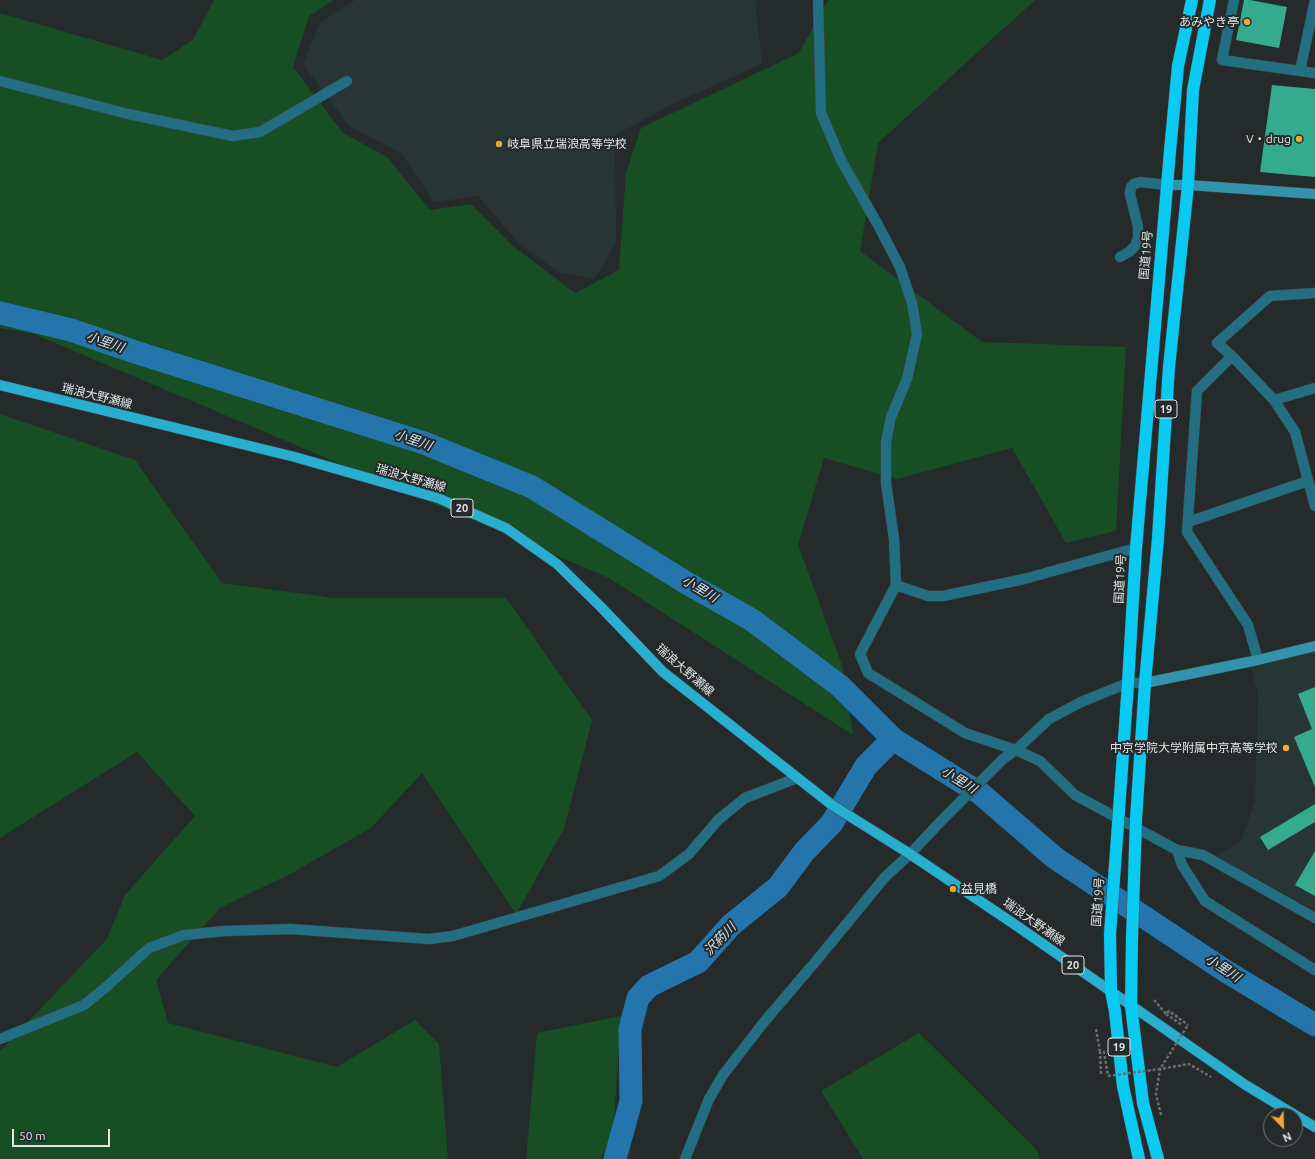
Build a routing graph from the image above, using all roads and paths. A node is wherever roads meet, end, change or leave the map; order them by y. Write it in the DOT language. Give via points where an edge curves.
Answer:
graph roads {
  1 [pos="818,0"];
  2 [pos="1192,0"];
  3 [pos="1210,0"];
  4 [pos="1234,0"];
  5 [pos="1315,0"];
  6 [pos="1300,71"];
  7 [pos="1315,73"];
  8 [pos="0,81"];
  9 [pos="347,81"];
  10 [pos="1167,185"];
  11 [pos="1188,185"];
  12 [pos="1315,194"];
  13 [pos="1120,257"];
  14 [pos="1315,293"];
  15 [pos="1232,356"];
  16 [pos="0,386"];
  17 [pos="1315,388"];
  18 [pos="1274,400"];
  19 [pos="1308,481"];
  20 [pos="1315,506"];
  21 [pos="1188,522"];
  22 [pos="1136,548"];
  23 [pos="896,585"];
  24 [pos="1315,646"];
  25 [pos="1258,660"];
  26 [pos="1128,683"];
  27 [pos="1145,683"];
  28 [pos="1016,750"];
  29 [pos="797,778"];
  30 [pos="1177,850"];
  31 [pos="910,854"];
  32 [pos="1315,918"];
  33 [pos="1315,970"];
  34 [pos="1111,991"];
  35 [pos="1154,1000"];
  36 [pos="1131,1006"];
  37 [pos="1166,1014"];
  38 [pos="1096,1029"];
  39 [pos="1190,1031"];
  40 [pos="0,1039"];
  41 [pos="1100,1052"];
  42 [pos="1160,1069"];
  43 [pos="1101,1074"];
  44 [pos="1211,1078"];
  45 [pos="1282,1107"];
  46 [pos="1161,1115"];
  47 [pos="1303,1120"];
  48 [pos="1315,1127"];
  49 [pos="685,1159"];
  50 [pos="1139,1159"];
  51 [pos="1158,1159"];
  1 -- 23 [label="street" via="821,113 841,160 900,268 912,303 917,334 907,379 891,417 886,442 886,484 894,539"];
  2 -- 10 [label="highway, 国道19号 / 19" via="1178,66"];
  3 -- 11 [label="highway, 19" via="1192,90"];
  4 -- 6 [label="street" via="1222,60"];
  5 -- 6 [label="street"];
  6 -- 7 [label="street"];
  8 -- 9 [label="street" via="128,114 233,136 260,132"];
  10 -- 11 [label="street"];
  10 -- 13 [label="street" via="1140,182 1131,188 1138,238 1135,246"];
  10 -- 22 [label="highway, 国道19号 / 19"];
  11 -- 12 [label="street"];
  11 -- 27 [label="highway, 19" via="1169,367"];
  14 -- 15 [label="street" via="1270,296 1217,343"];
  15 -- 18 [label="street"];
  15 -- 21 [label="street" via="1197,391"];
  16 -- 29 [label="main road, 瑞浪大野瀬線 / 20" via="295,458 431,496 506,528 557,564 663,672"];
  17 -- 18 [label="street"];
  18 -- 19 [label="street" via="1295,432"];
  19 -- 20 [label="street"];
  19 -- 21 [label="street"];
  21 -- 25 [label="street" via="1187,532 1248,625"];
  22 -- 23 [label="street" via="1024,579 943,596 928,596"];
  22 -- 26 [label="highway, 国道19号 / 19"];
  23 -- 28 [label="street" via="860,654 868,673 965,733"];
  24 -- 25 [label="street"];
  25 -- 27 [label="street"];
  26 -- 27 [label="street"];
  26 -- 28 [label="street" via="1081,702 1049,719"];
  26 -- 34 [label="highway, 国道19号 / 19, bridge" via="1110,934"];
  27 -- 36 [label="highway, 19, bridge" via="1136,819"];
  28 -- 30 [label="street" via="1040,761 1075,795"];
  28 -- 31 [label="street" via="1003,759"];
  29 -- 31 [label="main road, 瑞浪大野瀬線 / 20" via="832,805"];
  29 -- 40 [label="street" via="745,798 718,820 689,854 659,876 453,936 429,939 290,929 184,934 149,948 84,1005"];
  30 -- 32 [label="street" via="1203,855"];
  30 -- 33 [label="street" via="1182,865 1205,901"];
  31 -- 34 [label="main road, 瑞浪大野瀬線 / 20"];
  31 -- 49 [label="street" via="886,877 764,1022 723,1075 709,1099"];
  34 -- 36 [label="main road, 瑞浪大野瀬線 / 20"];
  34 -- 50 [label="highway, 国道19号 / 19" via="1123,1086"];
  35 -- 37 [label="path"];
  36 -- 45 [label="main road, 瑞浪大野瀬線 / 20"];
  36 -- 51 [label="highway, 19" via="1143,1103"];
  37 -- 39 [label="path"];
  37 -- 42 [label="path, bridge" via="1169,1011 1188,1025"];
  38 -- 41 [label="path"];
  41 -- 42 [label="path, bridge" via="1104,1052 1108,1076"];
  41 -- 43 [label="path"];
  42 -- 44 [label="path" via="1189,1064"];
  42 -- 46 [label="path" via="1156,1094"];
  47 -- 48 [label="main road, 瑞浪大野瀬線 / 20"];
}
